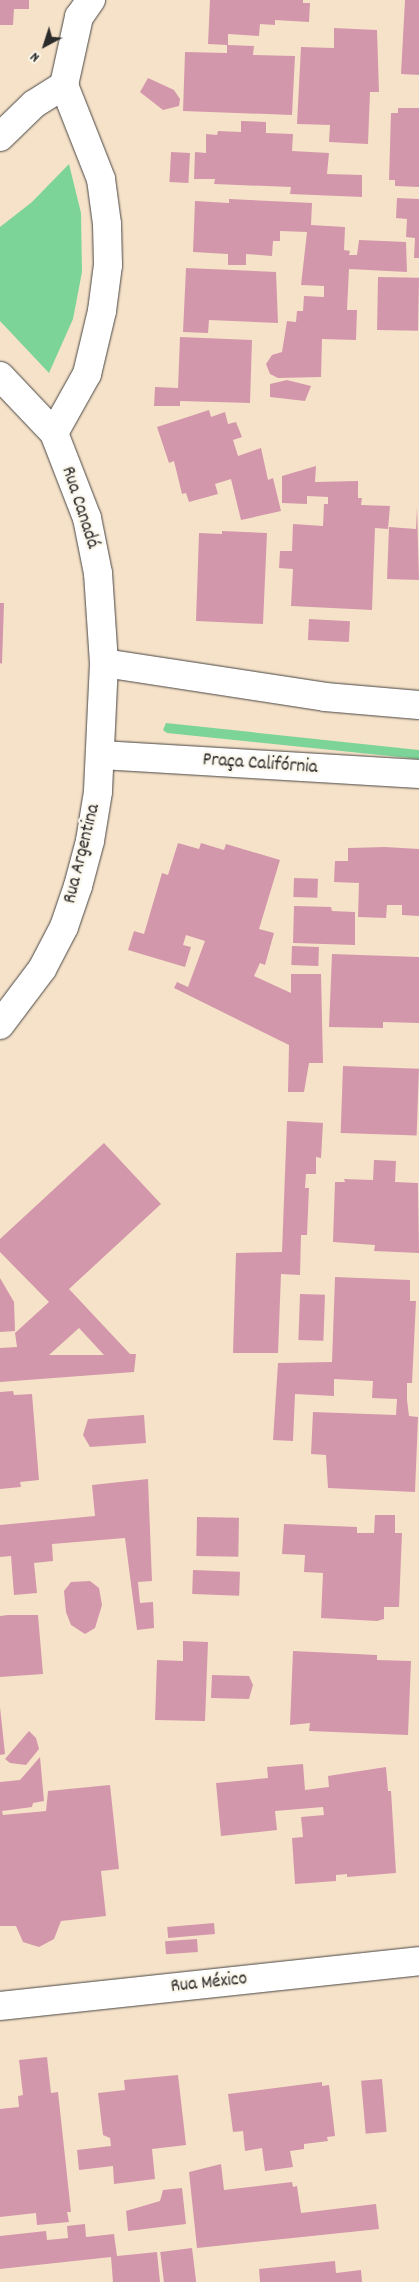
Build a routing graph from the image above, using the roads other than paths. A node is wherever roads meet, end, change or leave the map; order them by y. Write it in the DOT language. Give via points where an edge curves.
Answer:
graph roads {
  1 [pos="81,6"];
  2 [pos="64,85"];
  3 [pos="0,138"];
  4 [pos="0,376"];
  5 [pos="54,433"];
  6 [pos="104,663"];
  7 [pos="419,705"];
  8 [pos="101,755"];
  9 [pos="419,774"];
  10 [pos="0,1025"];
  11 [pos="419,1961"];
  12 [pos="0,2006"];
  1 -- 2 [label="street"];
  2 -- 3 [label="street" via="34,104"];
  2 -- 5 [label="street" via="101,179 108,265 102,311 87,374"];
  4 -- 5 [label="street, Rua Canadá"];
  5 -- 6 [label="street, Rua Canadá" via="87,518 98,573"];
  6 -- 7 [label="street" via="325,697"];
  6 -- 8 [label="street, Rua Argentina"];
  8 -- 9 [label="street, Praça Califórnia"];
  8 -- 10 [label="street, Rua Argentina" via="90,841 64,927 42,969"];
  11 -- 12 [label="street, Rua México"];
}
